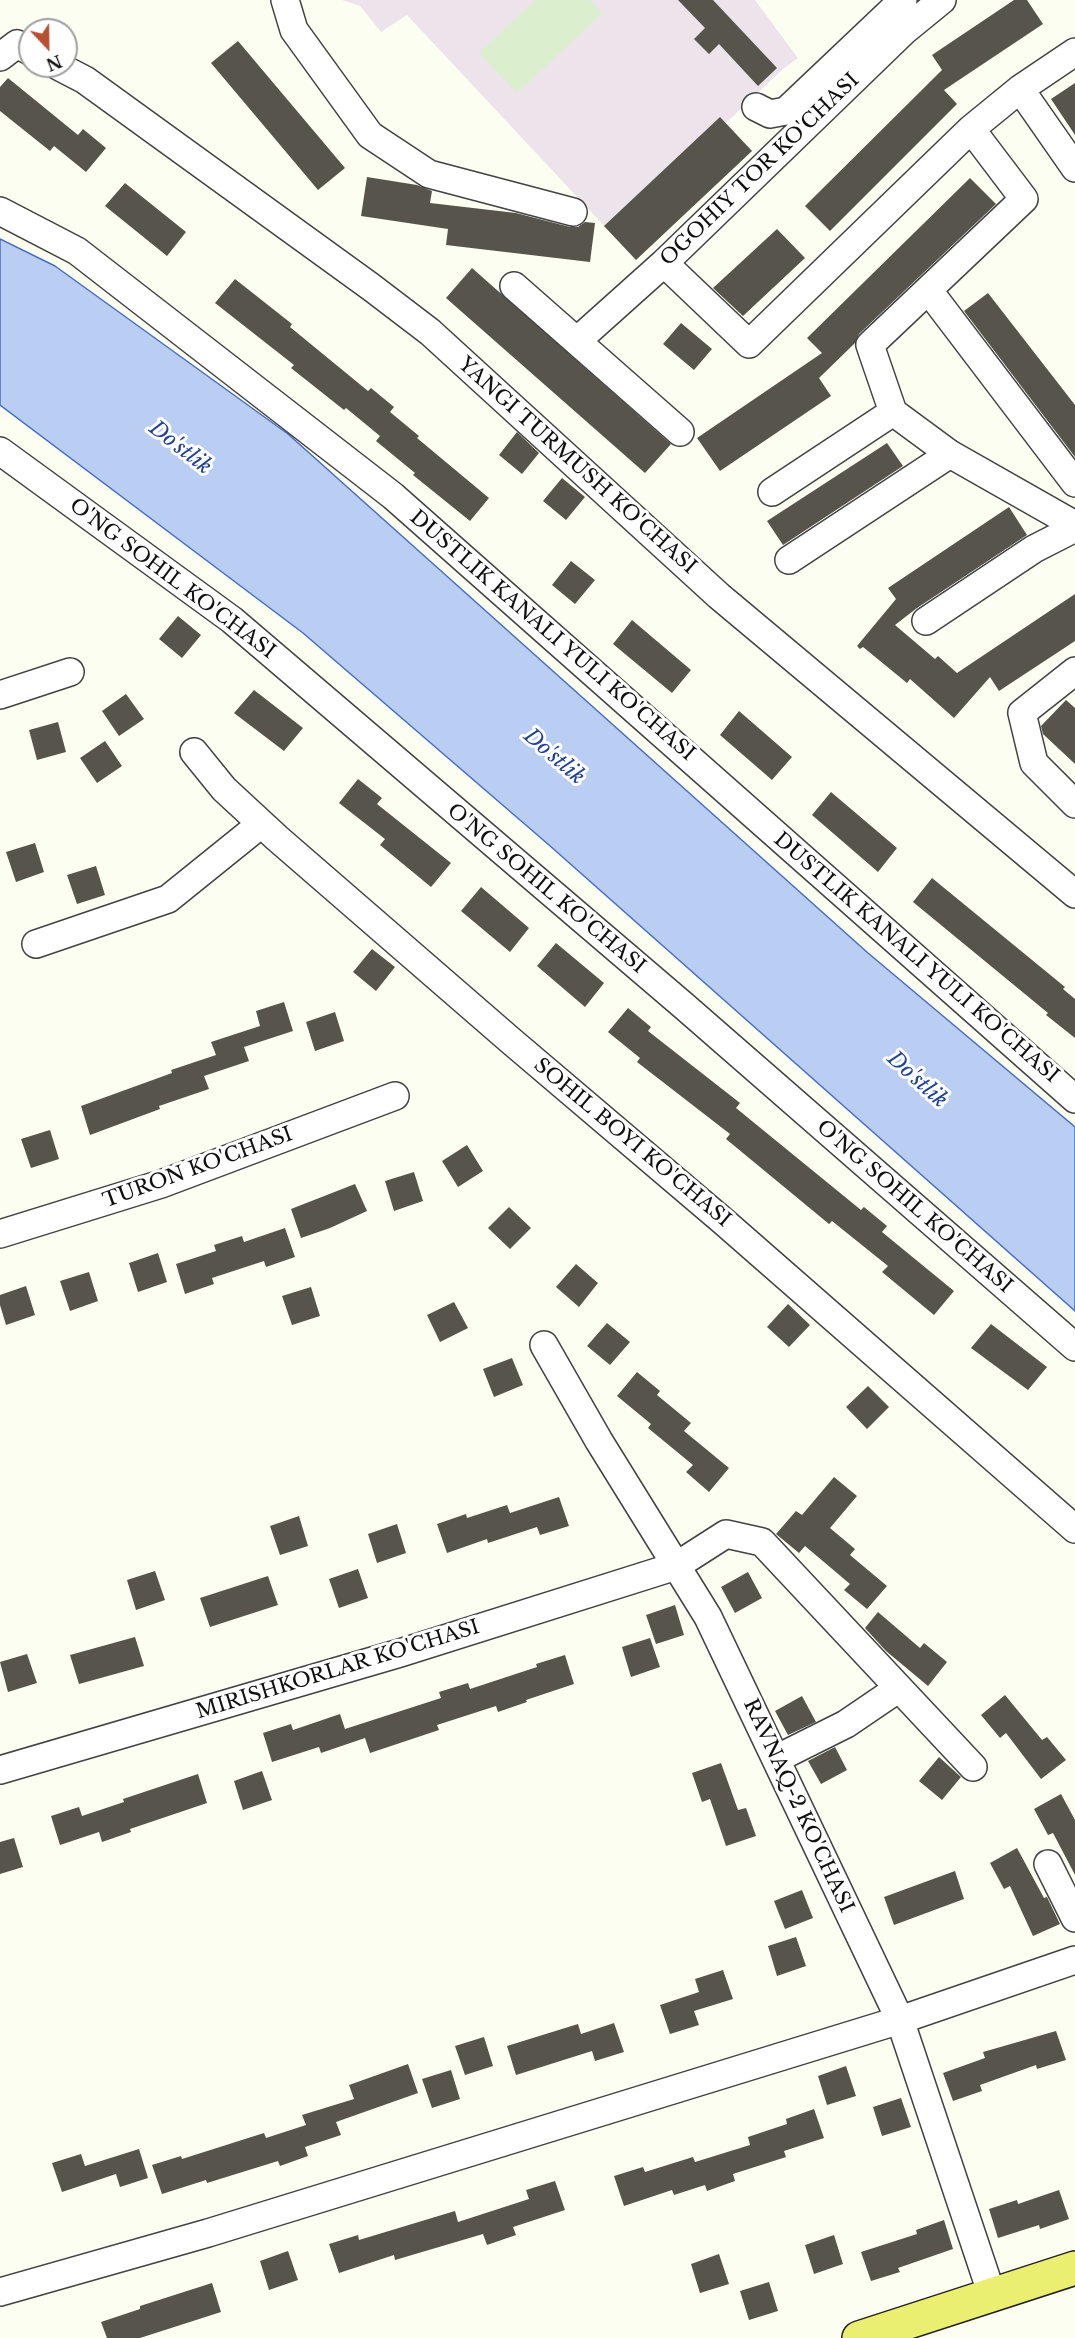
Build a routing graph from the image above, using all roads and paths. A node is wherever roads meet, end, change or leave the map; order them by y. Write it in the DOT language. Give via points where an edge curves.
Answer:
graph roads {
  1 [pos="285,0"];
  2 [pos="903,0"];
  3 [pos="942,0"];
  4 [pos="18,45"];
  5 [pos="1075,52"];
  6 [pos="0,57"];
  7 [pos="78,76"];
  8 [pos="1020,89"];
  9 [pos="756,107"];
  10 [pos="971,129"];
  11 [pos="1075,168"];
  12 [pos="0,211"];
  13 [pos="573,212"];
  14 [pos="664,263"];
  15 [pos="514,286"];
  16 [pos="929,291"];
  17 [pos="578,340"];
  18 [pos="893,412"];
  19 [pos="680,432"];
  20 [pos="0,452"];
  21 [pos="950,454"];
  22 [pos="1075,483"];
  23 [pos="772,492"];
  24 [pos="1075,526"];
  25 [pos="789,560"];
  26 [pos="927,621"];
  27 [pos="1075,671"];
  28 [pos="70,672"];
  29 [pos="0,695"];
  30 [pos="194,752"];
  31 [pos="1075,804"];
  32 [pos="261,824"];
  33 [pos="1075,894"];
  34 [pos="36,944"];
  35 [pos="395,1096"];
  36 [pos="1075,1099"];
  37 [pos="0,1234"];
  38 [pos="544,1345"];
  39 [pos="1075,1347"];
  40 [pos="1075,1529"];
  41 [pos="676,1566"];
  42 [pos="898,1688"];
  43 [pos="776,1759"];
  44 [pos="973,1767"];
  45 [pos="0,1770"];
  46 [pos="1048,1864"];
  47 [pos="1075,1918"];
  48 [pos="1075,1960"];
  49 [pos="900,2020"];
  50 [pos="1075,2268"];
  51 [pos="0,2292"];
  52 [pos="992,2295"];
  53 [pos="859,2338"];
  1 -- 13 [label="street" via="294,30 370,135 429,174"];
  2 -- 9 [label="street" via="786,111 770,114"];
  3 -- 14 [label="street, OGOHIY TOR KO'CHASI" via="904,30"];
  4 -- 6 [label="street"];
  5 -- 8 [label="street"];
  7 -- 33 [label="street, YANGI TURMUSH KO'CHASI" via="430,332 719,596"];
  8 -- 10 [label="street"];
  8 -- 11 [label="street"];
  10 -- 14 [label="street" via="749,344"];
  10 -- 16 [label="street" via="1024,199"];
  12 -- 36 [label="street, DUSTLIK KANALI YULI KO'CHASI" via="77,251 393,496"];
  14 -- 17 [label="street, OGOHIY TOR KO'CHASI"];
  15 -- 17 [label="street"];
  16 -- 18 [label="street" via="870,345"];
  16 -- 22 [label="street"];
  17 -- 19 [label="street"];
  18 -- 21 [label="street"];
  18 -- 23 [label="street"];
  20 -- 39 [label="street, O'NG SOHIL KO'CHASI" via="232,620"];
  21 -- 24 [label="street"];
  21 -- 25 [label="street"];
  24 -- 26 [label="street"];
  27 -- 31 [label="street" via="1022,713 1034,763"];
  28 -- 29 [label="street"];
  30 -- 32 [label="street, SOHIL BOYI KO'CHASI" via="224,789"];
  32 -- 34 [label="street" via="168,899"];
  32 -- 40 [label="street, SOHIL BOYI KO'CHASI"];
  35 -- 37 [label="street, TURON KO'CHASI" via="161,1184"];
  38 -- 41 [label="street, RAVNAQ-2 KO'CHASI"];
  41 -- 42 [label="street, MIRISHKORLAR KO'CHASI" via="726,1534 762,1542"];
  41 -- 43 [label="street, RAVNAQ-2 KO'CHASI" via="708,1617"];
  41 -- 45 [label="street, MIRISHKORLAR KO'CHASI" via="400,1653"];
  42 -- 43 [label="street" via="846,1725"];
  42 -- 44 [label="street, MIRISHKORLAR KO'CHASI"];
  43 -- 49 [label="street, RAVNAQ-2 KO'CHASI"];
  46 -- 47 [label="street"];
  48 -- 49 [label="street"];
  49 -- 51 [label="street" via="208,2233"];
  49 -- 52 [label="street, RAVNAQ-2 KO'CHASI"];
  50 -- 52 [label="main road"];
  52 -- 53 [label="main road"];
}
